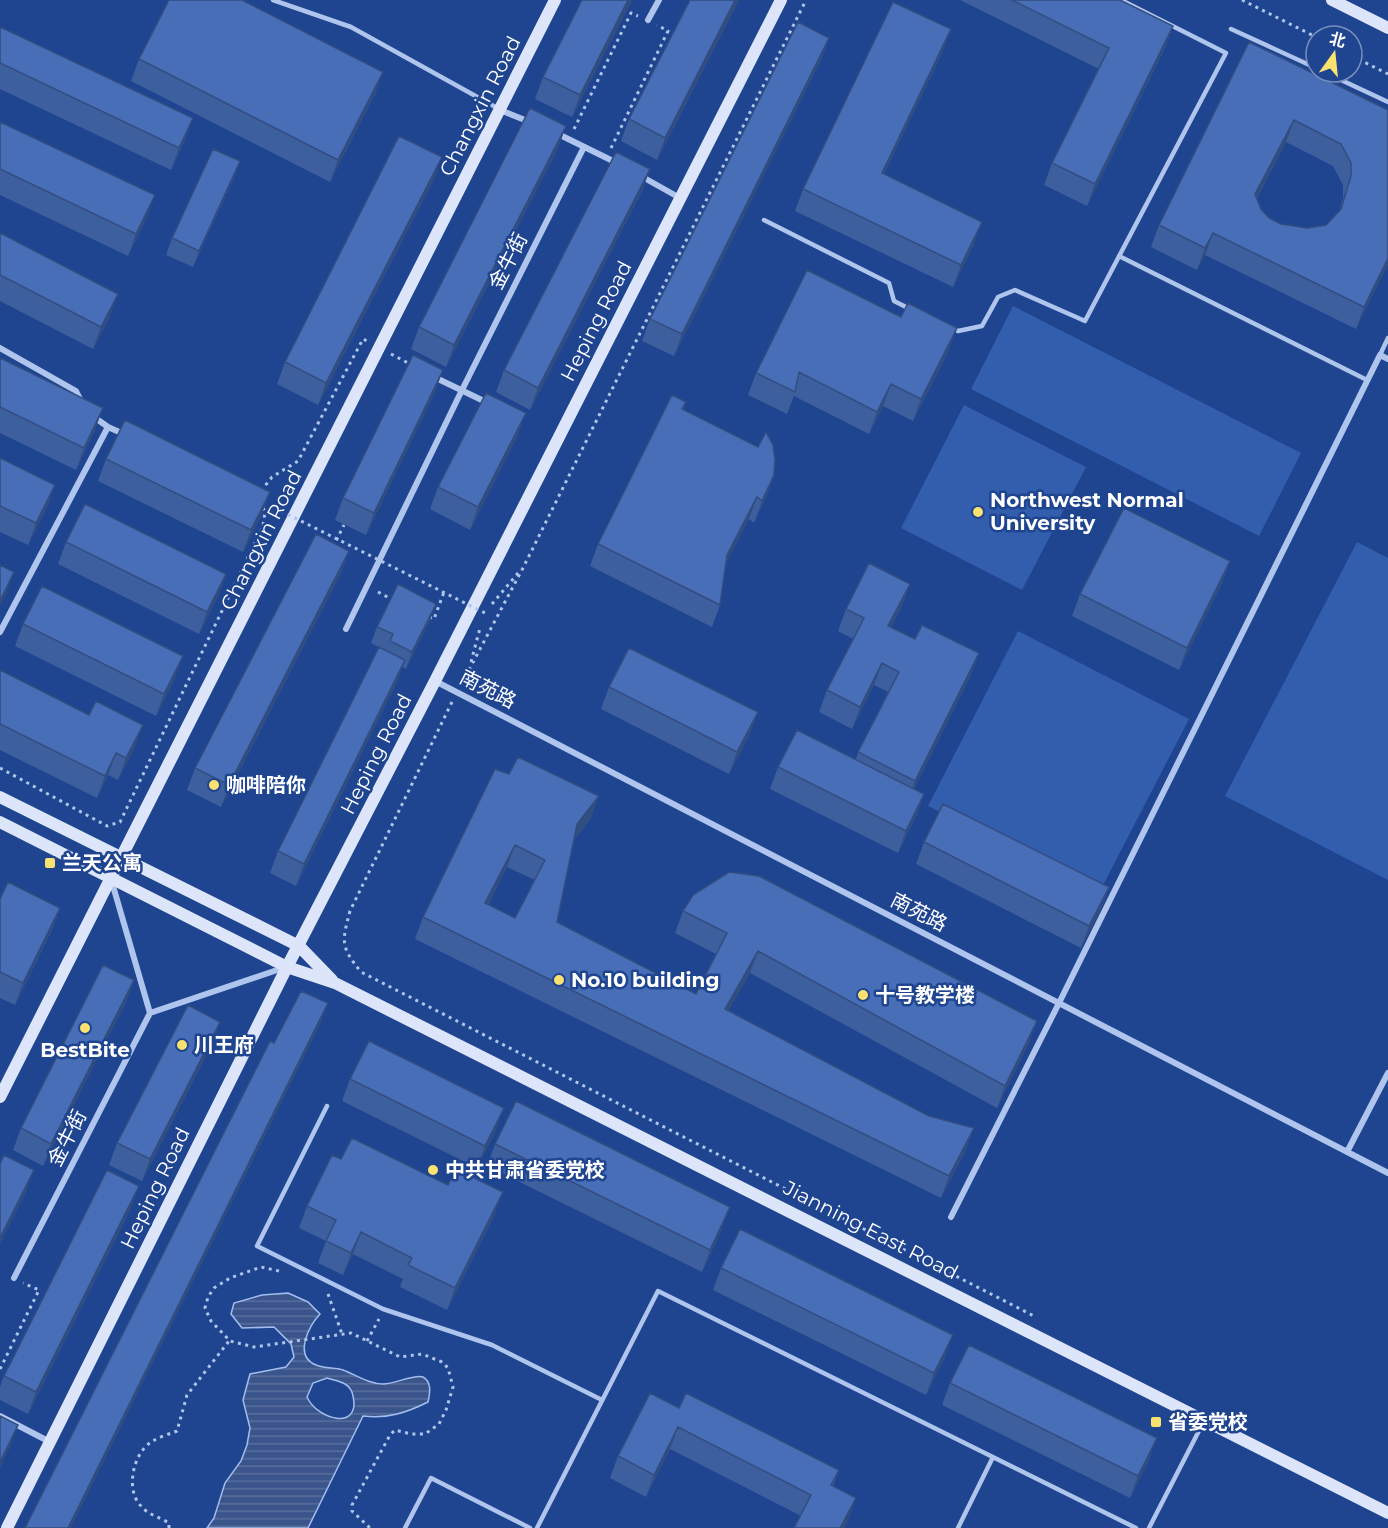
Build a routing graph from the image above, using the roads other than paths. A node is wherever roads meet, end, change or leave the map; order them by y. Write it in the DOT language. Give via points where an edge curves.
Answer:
graph roads {
  1 [pos="273,0"];
  2 [pos="555,0"];
  3 [pos="658,0"];
  4 [pos="781,0"];
  5 [pos="1121,0"];
  6 [pos="1340,2"];
  7 [pos="648,20"];
  8 [pos="1388,28"];
  9 [pos="1231,29"];
  10 [pos="1304,62"];
  11 [pos="1350,84"];
  12 [pos="1388,102"];
  13 [pos="500,110"];
  14 [pos="539,126"];
  15 [pos="549,130"];
  16 [pos="584,147"];
  17 [pos="625,168"];
  18 [pos="634,173"];
  19 [pos="681,198"];
  20 [pos="764,220"];
  21 [pos="1119,256"];
  22 [pos="915,311"];
  23 [pos="947,326"];
  24 [pos="1388,338"];
  25 [pos="0,348"];
  26 [pos="1380,355"];
  27 [pos="1388,359"];
  28 [pos="430,375"];
  29 [pos="1367,380"];
  30 [pos="462,390"];
  31 [pos="500,409"];
  32 [pos="108,426"];
  33 [pos="129,437"];
  34 [pos="346,629"];
  35 [pos="0,632"];
  36 [pos="435,681"];
  37 [pos="0,797"];
  38 [pos="0,822"];
  39 [pos="121,857"];
  40 [pos="111,877"];
  41 [pos="299,946"];
  42 [pos="287,967"];
  43 [pos="335,983"];
  44 [pos="1059,1003"];
  45 [pos="150,1013"];
  46 [pos="1388,1073"];
  47 [pos="0,1097"];
  48 [pos="327,1106"];
  49 [pos="1347,1152"];
  50 [pos="1388,1173"];
  51 [pos="951,1217"];
  52 [pos="14,1278"];
  53 [pos="602,1400"];
  54 [pos="0,1416"];
  55 [pos="1205,1420"];
  56 [pos="51,1442"];
  57 [pos="993,1457"];
  58 [pos="1388,1513"];
  59 [pos="7,1528"];
  60 [pos="405,1528"];
  61 [pos="530,1528"];
  62 [pos="537,1528"];
  63 [pos="958,1528"];
  64 [pos="1136,1528"];
  65 [pos="1149,1528"];
  1 -- 13 [label="lane" via="351,27"];
  2 -- 13 [label="street, Changxin Road"];
  3 -- 7 [label="street"];
  4 -- 19 [label="street, Heping Road"];
  5 -- 21 [label="lane" via="1227,53"];
  6 -- 8 [label="street"];
  9 -- 10 [label="lane"];
  11 -- 12 [label="lane"];
  13 -- 14 [label="street"];
  13 -- 39 [label="street, Changxin Road"];
  15 -- 16 [label="street"];
  16 -- 17 [label="street"];
  16 -- 30 [label="street, 金牛街"];
  18 -- 19 [label="street"];
  19 -- 36 [label="street, Heping Road"];
  20 -- 22 [label="lane" via="889,283 894,301"];
  21 -- 23 [label="lane" via="1085,321 1015,290 998,297 982,326 958,331"];
  21 -- 29 [label="lane"];
  24 -- 26 [label="lane"];
  25 -- 32 [label="street" via="76,391 87,412"];
  26 -- 27 [label="street"];
  26 -- 29 [label="street"];
  28 -- 30 [label="street"];
  29 -- 44 [label="street"];
  30 -- 31 [label="street"];
  30 -- 34 [label="street, 金牛街"];
  32 -- 33 [label="street"];
  32 -- 35 [label="street"];
  36 -- 41 [label="street, Heping Road"];
  36 -- 44 [label="street, 南苑路"];
  37 -- 39 [label="street, Jianning East Road"];
  38 -- 40 [label="street, Jianning East Road"];
  39 -- 40 [label="street, Changxin Road"];
  39 -- 41 [label="street, Jianning East Road"];
  40 -- 42 [label="street, Jianning East Road"];
  40 -- 45 [label="street"];
  40 -- 47 [label="street, Changxin Road"];
  41 -- 42 [label="street, Heping Road"];
  41 -- 43 [label="street, Jianning East Road"];
  42 -- 43 [label="street, Jianning East Road"];
  42 -- 45 [label="street"];
  42 -- 56 [label="street, Heping Road"];
  43 -- 55 [label="street, Jianning East Road"];
  44 -- 49 [label="street, 南苑路"];
  44 -- 51 [label="street"];
  45 -- 52 [label="street, 金牛街"];
  46 -- 49 [label="street"];
  48 -- 53 [label="lane" via="257,1246 383,1309 492,1345"];
  49 -- 50 [label="street, 南苑路"];
  53 -- 57 [label="lane" via="658,1291"];
  53 -- 62 [label="lane"];
  54 -- 56 [label="street"];
  55 -- 58 [label="street, Jianning East Road"];
  55 -- 65 [label="lane"];
  56 -- 59 [label="street, Heping Road"];
  57 -- 63 [label="lane"];
  57 -- 64 [label="lane"];
  60 -- 61 [label="lane" via="431,1478"];
}
